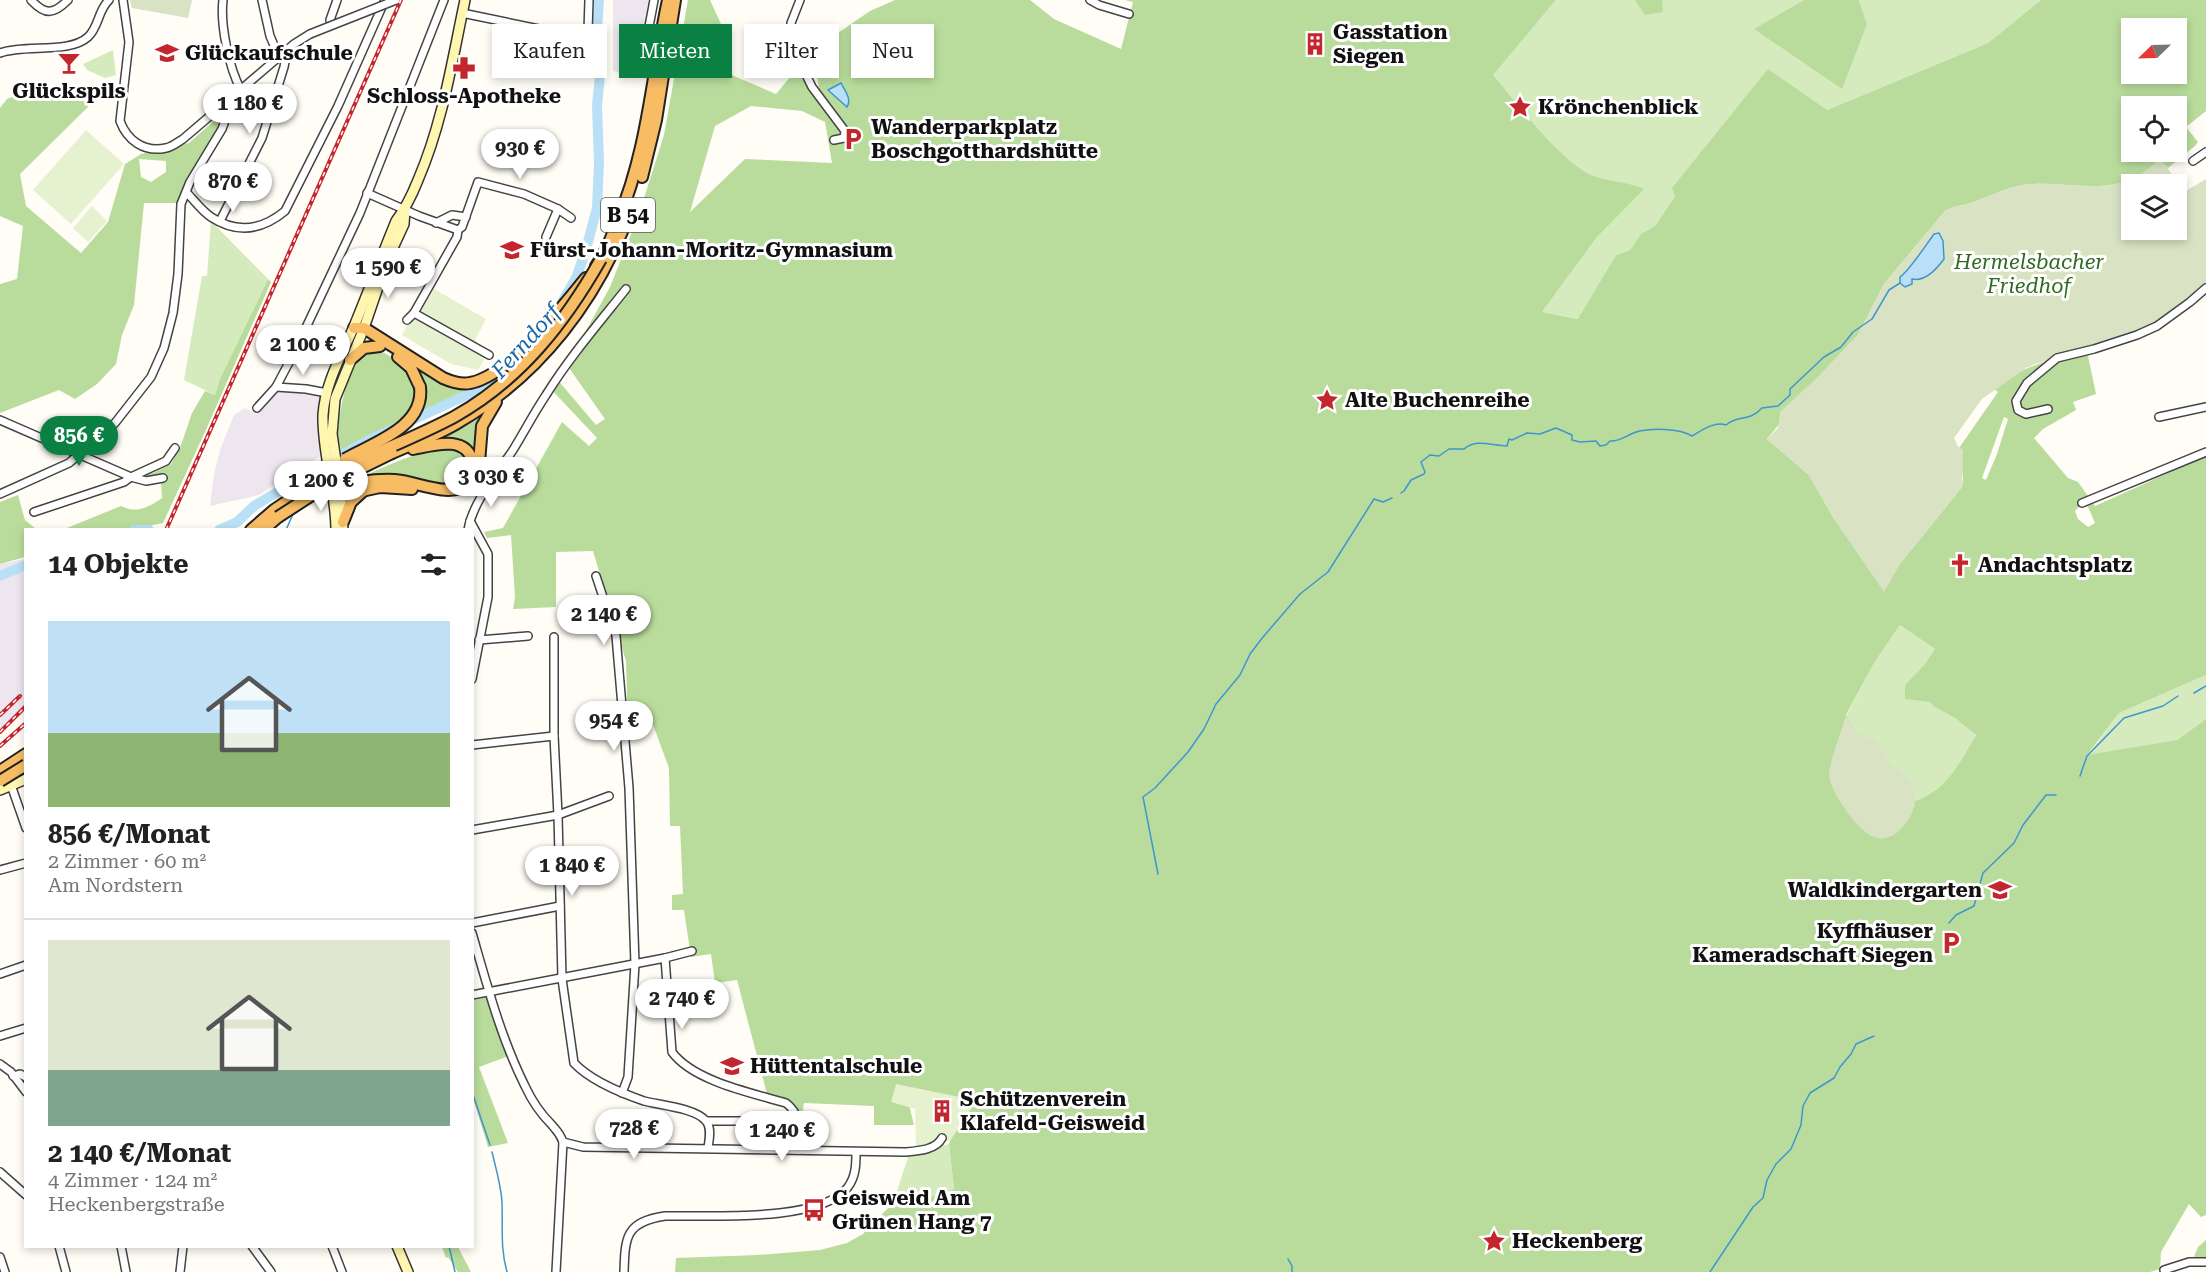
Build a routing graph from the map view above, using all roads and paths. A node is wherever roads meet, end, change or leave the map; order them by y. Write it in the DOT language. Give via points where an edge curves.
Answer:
graph roads {
  1 [pos="31,0"];
  2 [pos="68,0"];
  3 [pos="109,0"];
  4 [pos="123,0"];
  5 [pos="223,0"];
  6 [pos="262,0"];
  7 [pos="337,0"];
  8 [pos="375,0"];
  9 [pos="396,0"];
  10 [pos="444,0"];
  11 [pos="465,0"];
  12 [pos="589,0"];
  13 [pos="654,0"];
  14 [pos="661,0"];
  15 [pos="668,0"];
  16 [pos="675,0"];
  17 [pos="800,0"];
  18 [pos="1090,0"];
  19 [pos="384,1"];
  20 [pos="462,13"];
  21 [pos="1129,14"];
  22 [pos="330,20"];
  23 [pos="649,24"];
  24 [pos="662,24"];
  25 [pos="663,24"];
  26 [pos="287,51"];
  27 [pos="0,54"];
  28 [pos="279,57"];
  29 [pos="654,78"];
  30 [pos="241,90"];
  31 [pos="229,102"];
  32 [pos="834,140"];
  33 [pos="2206,152"];
  34 [pos="2193,161"];
  35 [pos="187,193"];
  36 [pos="367,193"];
  37 [pos="558,209"];
  38 [pos="405,210"];
  39 [pos="466,218"];
  40 [pos="571,218"];
  41 [pos="220,220"];
  42 [pos="436,223"];
  43 [pos="458,230"];
  44 [pos="546,237"];
  45 [pos="601,259"];
  46 [pos="2206,288"];
  47 [pos="626,289"];
  48 [pos="414,313"];
  49 [pos="407,320"];
  50 [pos="359,330"];
  51 [pos="380,346"];
  52 [pos="489,355"];
  53 [pos="350,360"];
  54 [pos="276,387"];
  55 [pos="327,393"];
  56 [pos="502,394"];
  57 [pos="2206,407"];
  58 [pos="257,408"];
  59 [pos="2048,409"];
  60 [pos="2159,417"];
  61 [pos="0,420"];
  62 [pos="175,448"];
  63 [pos="331,451"];
  64 [pos="2206,452"];
  65 [pos="393,453"];
  66 [pos="80,454"];
  67 [pos="131,477"];
  68 [pos="164,478"];
  69 [pos="310,486"];
  70 [pos="363,491"];
  71 [pos="338,492"];
  72 [pos="0,494"];
  73 [pos="2082,503"];
  74 [pos="34,512"];
  75 [pos="470,521"];
  76 [pos="341,527"];
  77 [pos="253,528"];
  78 [pos="266,528"];
  79 [pos="468,528"];
  80 [pos="474,528"];
  81 [pos="474,528"];
  82 [pos="596,576"];
  83 [pos="528,636"];
  84 [pos="554,637"];
  85 [pos="479,640"];
  86 [pos="474,668"];
  87 [pos="554,736"];
  88 [pos="474,745"];
  89 [pos="24,755"];
  90 [pos="24,767"];
  91 [pos="24,770"];
  92 [pos="0,771"];
  93 [pos="24,779"];
  94 [pos="4,782"];
  95 [pos="0,790"];
  96 [pos="609,796"];
  97 [pos="558,815"];
  98 [pos="24,824"];
  99 [pos="474,830"];
  100 [pos="24,864"];
  101 [pos="0,870"];
  102 [pos="560,906"];
  103 [pos="474,923"];
  104 [pos="474,940"];
  105 [pos="692,951"];
  106 [pos="665,958"];
  107 [pos="635,964"];
  108 [pos="24,966"];
  109 [pos="0,974"];
  110 [pos="562,979"];
  111 [pos="489,993"];
  112 [pos="474,995"];
  113 [pos="24,1029"];
  114 [pos="0,1036"];
  115 [pos="0,1064"];
  116 [pos="14,1076"];
  117 [pos="24,1076"];
  118 [pos="24,1089"];
  119 [pos="622,1093"];
  120 [pos="707,1121"];
  121 [pos="758,1121"];
  122 [pos="942,1138"];
  123 [pos="563,1142"];
  124 [pos="708,1148"];
  125 [pos="799,1150"];
  126 [pos="856,1152"];
  127 [pos="0,1172"];
  128 [pos="24,1192"];
  129 [pos="60,1248"];
  130 [pos="121,1248"];
  131 [pos="183,1248"];
  132 [pos="253,1248"];
  133 [pos="333,1248"];
  134 [pos="397,1248"];
  135 [pos="0,1257"];
  136 [pos="2206,1262"];
  137 [pos="2164,1270"];
  138 [pos="5,1272"];
  139 [pos="66,1272"];
  140 [pos="126,1272"];
  141 [pos="180,1272"];
  142 [pos="271,1272"];
  143 [pos="342,1272"];
  144 [pos="408,1272"];
  145 [pos="556,1272"];
  146 [pos="624,1272"];
  1 -- 2 [label="street" via="50,12"];
  3 -- 27 [label="street" via="94,29 82,41 71,46 26,47"];
  4 -- 31 [label="street" via="129,42 120,121 133,142 166,148"];
  5 -- 30 [label="street" via="224,26"];
  6 -- 28 [label="street"];
  7 -- 22 [label="street"];
  8 -- 19 [label="street"];
  9 -- 26 [label="street, bridge" via="310,34"];
  10 -- 36 [label="street"];
  11 -- 20 [label="main road"];
  12 -- 20 [label="street" via="588,31 578,37"];
  13 -- 23 [label="street"];
  14 -- 24 [label="highway, B 54"];
  15 -- 25 [label="highway, B 54"];
  16 -- 56 [label="highway, B 54" via="651,142 618,241 572,321 531,370"];
  17 -- 32 [label="street" via="792,17 792,38 806,75 845,131 844,138"];
  18 -- 21 [label="street"];
  19 -- 41 [label="street" via="338,106 285,211 272,222 256,227 235,228"];
  20 -- 38 [label="main road" via="436,134"];
  26 -- 28 [label="street"];
  26 -- 41 [label="street" via="262,138"];
  28 -- 30 [label="street"];
  29 -- 45 [label="highway, B 54" via="639,162"];
  30 -- 31 [label="street"];
  31 -- 35 [label="street" via="222,129"];
  33 -- 34 [label="street"];
  35 -- 41 [label="street"];
  35 -- 66 [label="street" via="180,213 178,274 164,348 140,393 115,423"];
  36 -- 38 [label="street"];
  36 -- 54 [label="street"];
  37 -- 39 [label="street" via="524,194 478,182"];
  37 -- 40 [label="street"];
  37 -- 44 [label="street"];
  38 -- 42 [label="street"];
  38 -- 50 [label="main road" via="404,224"];
  39 -- 42 [label="street" via="452,215"];
  39 -- 43 [label="street"];
  42 -- 43 [label="street"];
  43 -- 48 [label="street"];
  45 -- 50 [label="highway, bridge" via="540,332 475,382 450,381"];
  45 -- 69 [label="highway, B 54, bridge" via="552,334 498,387 453,417 344,466"];
  46 -- 59 [label="street" via="2157,326 2057,358 2022,388 2016,400 2018,410 2026,414"];
  47 -- 75 [label="street" via="546,395"];
  48 -- 49 [label="street"];
  48 -- 52 [label="street"];
  50 -- 51 [label="highway"];
  50 -- 53 [label="main road"];
  50 -- 55 [label="main road" via="334,371"];
  51 -- 53 [label="highway" via="364,348"];
  51 -- 69 [label="highway, bridge" via="411,368 420,387 417,408 406,424 321,474"];
  53 -- 63 [label="main road" via="334,408"];
  54 -- 55 [label="street"];
  54 -- 58 [label="street"];
  55 -- 63 [label="main road" via="323,415"];
  56 -- 65 [label="highway, B 54" via="457,424"];
  56 -- 70 [label="highway" via="485,417 474,486 459,496 442,497 395,487"];
  57 -- 60 [label="street"];
  61 -- 66 [label="street"];
  62 -- 67 [label="street" via="166,461"];
  63 -- 71 [label="main road"];
  64 -- 73 [label="street"];
  65 -- 71 [label="highway" via="458,445 474,465 472,477 458,489 396,480 368,482"];
  65 -- 78 [label="highway, B 54, bridge" via="329,484"];
  66 -- 67 [label="street"];
  66 -- 72 [label="street" via="69,464"];
  67 -- 68 [label="street" via="146,481"];
  67 -- 74 [label="street"];
  69 -- 77 [label="highway, B 54"];
  70 -- 71 [label="highway"];
  70 -- 76 [label="highway" via="351,502"];
  71 -- 76 [label="main road"];
  75 -- 79 [label="street"];
  75 -- 81 [label="street"];
  80 -- 85 [label="street" via="488,554 488,597"];
  82 -- 107 [label="street" via="616,636 629,788"];
  83 -- 85 [label="street"];
  84 -- 87 [label="street"];
  85 -- 86 [label="street"];
  87 -- 88 [label="street"];
  87 -- 97 [label="street"];
  89 -- 92 [label="highway"];
  90 -- 94 [label="highway, bridge"];
  91 -- 94 [label="main road"];
  93 -- 94 [label="main road"];
  94 -- 95 [label="main road"];
  94 -- 98 [label="street"];
  96 -- 97 [label="street"];
  97 -- 99 [label="street"];
  97 -- 102 [label="street"];
  100 -- 101 [label="street"];
  102 -- 103 [label="street"];
  102 -- 110 [label="street"];
  104 -- 111 [label="street"];
  105 -- 106 [label="street"];
  106 -- 107 [label="street"];
  106 -- 125 [label="street" via="672,1052 701,1074 792,1107 798,1119"];
  107 -- 110 [label="street"];
  107 -- 119 [label="street" via="628,1077"];
  108 -- 109 [label="street"];
  110 -- 111 [label="street"];
  110 -- 119 [label="street" via="574,1063"];
  111 -- 112 [label="street"];
  111 -- 123 [label="street" via="526,1088 559,1130"];
  113 -- 114 [label="street"];
  115 -- 116 [label="street"];
  116 -- 117 [label="street"];
  116 -- 118 [label="street"];
  119 -- 120 [label="street" via="699,1115"];
  120 -- 121 [label="street"];
  120 -- 124 [label="street"];
  122 -- 126 [label="street" via="933,1147 915,1151"];
  123 -- 124 [label="street" via="583,1147"];
  123 -- 145 [label="street"];
  124 -- 125 [label="street"];
  125 -- 126 [label="street"];
  126 -- 146 [label="street" via="856,1170 847,1189 802,1211 665,1216 636,1224 624,1248"];
  127 -- 128 [label="street"];
  129 -- 139 [label="street"];
  130 -- 140 [label="street"];
  131 -- 141 [label="street"];
  132 -- 142 [label="street"];
  133 -- 143 [label="street"];
  134 -- 144 [label="main road"];
  135 -- 138 [label="street"];
  136 -- 137 [label="street" via="2189,1262"];
}
